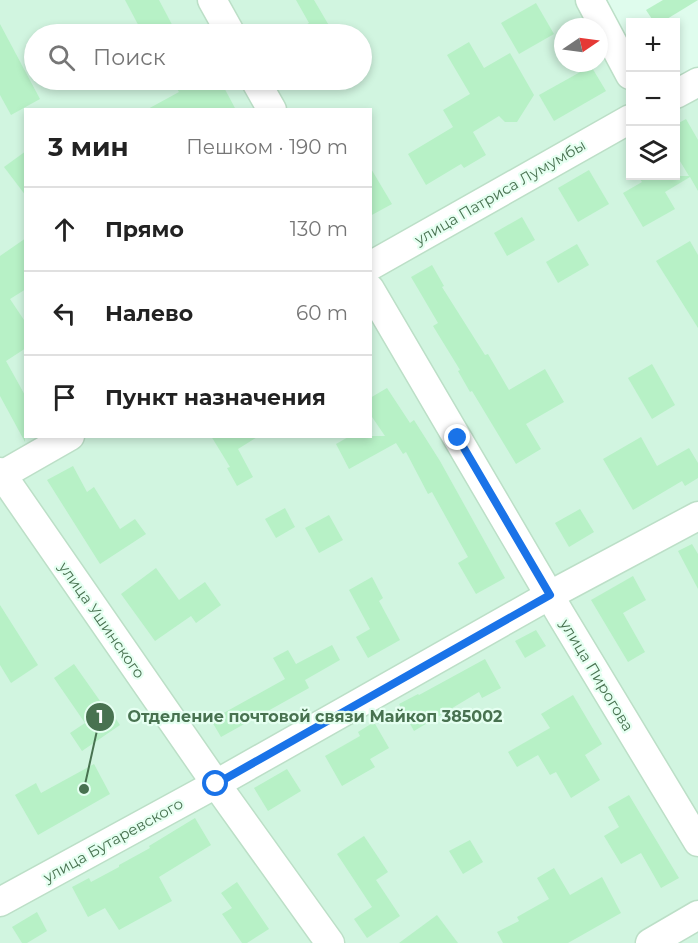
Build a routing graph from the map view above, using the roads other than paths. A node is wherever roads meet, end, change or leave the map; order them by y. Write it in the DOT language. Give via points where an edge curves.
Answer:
graph roads {
  1 [pos="212,0"];
  2 [pos="590,0"];
  3 [pos="225,24"];
  4 [pos="628,72"];
  5 [pos="698,82"];
  6 [pos="261,90"];
  7 [pos="680,91"];
  8 [pos="271,108"];
  9 [pos="626,121"];
  10 [pos="372,265"];
  11 [pos="372,292"];
  12 [pos="66,438"];
  13 [pos="0,475"];
  14 [pos="698,516"];
  15 [pos="550,595"];
  16 [pos="216,784"];
  17 [pos="698,842"];
  18 [pos="0,902"];
  19 [pos="698,915"];
  20 [pos="330,943"];
  21 [pos="650,943"];
  1 -- 3 [label="street"];
  2 -- 4 [label="street"];
  5 -- 7 [label="street"];
  6 -- 8 [label="street"];
  9 -- 10 [label="street, улица Патриса Лумумбы"];
  11 -- 15 [label="street, улица Пирогова"];
  12 -- 13 [label="street"];
  13 -- 16 [label="street, улица Ушинского"];
  14 -- 15 [label="street, улица Бутаревского"];
  15 -- 16 [label="street, улица Бутаревского"];
  15 -- 17 [label="street, улица Пирогова"];
  16 -- 18 [label="street, улица Бутаревского"];
  16 -- 20 [label="street, улица Ушинского"];
  19 -- 21 [label="street"];
}
